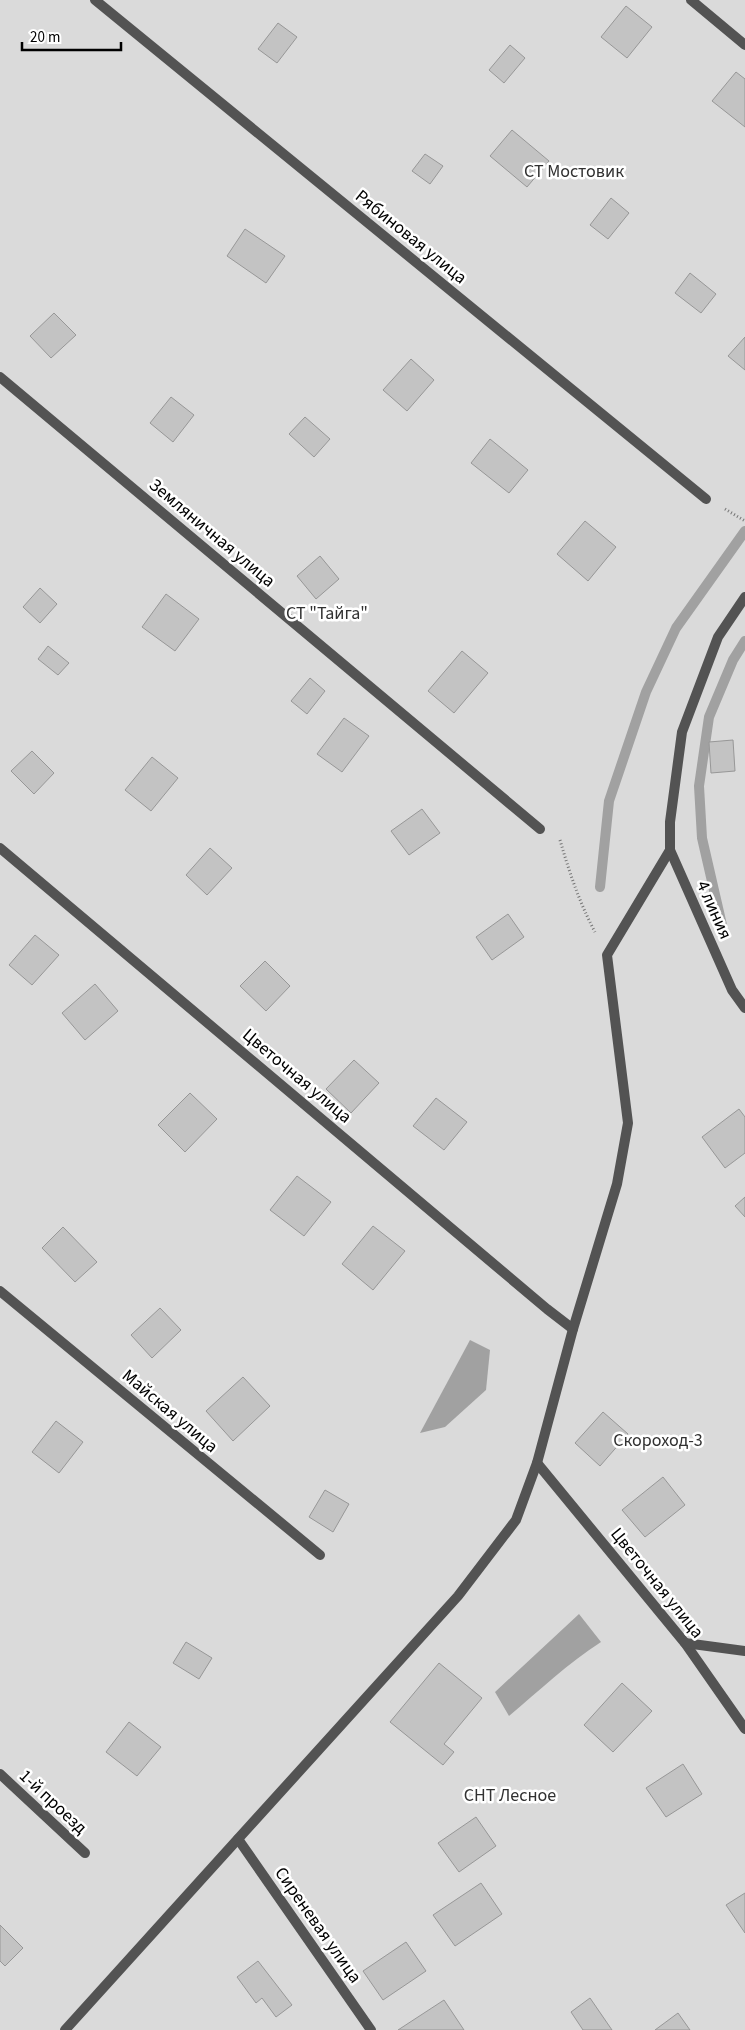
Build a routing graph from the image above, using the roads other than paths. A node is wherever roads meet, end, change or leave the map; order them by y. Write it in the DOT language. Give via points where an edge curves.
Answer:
graph roads {
  1 [pos="95,0"];
  2 [pos="691,0"];
  3 [pos="745,45"];
  4 [pos="0,377"];
  5 [pos="706,499"];
  6 [pos="745,597"];
  7 [pos="540,829"];
  8 [pos="0,848"];
  9 [pos="670,850"];
  10 [pos="745,1008"];
  11 [pos="0,1291"];
  12 [pos="573,1328"];
  13 [pos="537,1464"];
  14 [pos="320,1555"];
  15 [pos="685,1642"];
  16 [pos="745,1651"];
  17 [pos="745,1729"];
  18 [pos="0,1774"];
  19 [pos="238,1838"];
  20 [pos="85,1854"];
  21 [pos="65,2030"];
  22 [pos="371,2030"];
  1 -- 5 [label="street, Рябиновая улица"];
  2 -- 3 [label="street"];
  4 -- 7 [label="street, Земляничная улица"];
  6 -- 9 [label="street" via="718,637 682,732 670,822"];
  8 -- 12 [label="street, Цветочная улица"];
  9 -- 10 [label="street, 4 линия" via="732,990"];
  9 -- 12 [label="street" via="607,955 628,1123 617,1184"];
  11 -- 14 [label="street, Майская улица"];
  12 -- 13 [label="street"];
  13 -- 15 [label="street, Цветочная улица"];
  13 -- 19 [label="street" via="516,1520 458,1596"];
  15 -- 16 [label="street"];
  15 -- 17 [label="street, Цветочная улица"];
  18 -- 20 [label="street, 1-й проезд"];
  19 -- 21 [label="street"];
  19 -- 22 [label="street, Сиреневая улица"];
}
